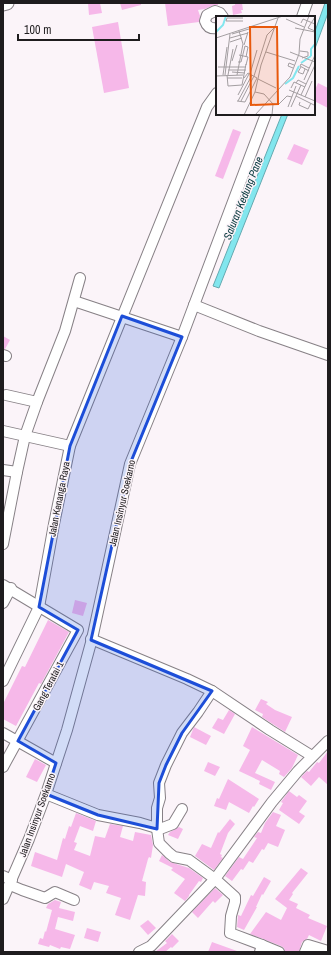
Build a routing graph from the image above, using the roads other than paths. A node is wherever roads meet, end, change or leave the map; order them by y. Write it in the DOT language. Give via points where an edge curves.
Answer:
graph roads {
  1 [pos="6,3"];
  2 [pos="3,4"];
  3 [pos="217,10"];
  4 [pos="305,10"];
  5 [pos="296,16"];
  6 [pos="216,28"];
  7 [pos="216,95"];
  8 [pos="266,115"];
  9 [pos="80,278"];
  10 [pos="74,301"];
  11 [pos="198,307"];
  12 [pos="122,316"];
  13 [pos="182,337"];
  14 [pos="328,355"];
  15 [pos="6,395"];
  16 [pos="37,402"];
  17 [pos="3,431"];
  18 [pos="25,436"];
  19 [pos="70,446"];
  20 [pos="3,470"];
  21 [pos="17,472"];
  22 [pos="6,510"];
  23 [pos="3,544"];
  24 [pos="7,586"];
  25 [pos="3,603"];
  26 [pos="40,607"];
  27 [pos="98,642"];
  28 [pos="8,660"];
  29 [pos="3,681"];
  30 [pos="212,691"];
  31 [pos="3,733"];
  32 [pos="18,741"];
  33 [pos="328,741"];
  34 [pos="312,756"];
  35 [pos="56,764"];
  36 [pos="3,767"];
  37 [pos="52,796"];
  38 [pos="182,809"];
  39 [pos="157,829"];
  40 [pos="215,879"];
  41 [pos="12,884"];
  42 [pos="3,899"];
  43 [pos="74,900"];
  44 [pos="261,949"];
  45 [pos="139,952"];
  46 [pos="279,952"];
  47 [pos="304,952"];
  48 [pos="328,952"];
  1 -- 2 [label="main road"];
  3 -- 6 [label="street" via="206,15 205,21 211,28"];
  4 -- 5 [label="street"];
  7 -- 12 [label="street, Jalan Kenanga Raya" via="208,107"];
  8 -- 11 [label="street, Jalan Insinyur Soekarno"];
  9 -- 10 [label="street"];
  10 -- 12 [label="street"];
  10 -- 16 [label="street"];
  11 -- 13 [label="street, Jalan Insinyur Soekarno"];
  11 -- 14 [label="street"];
  12 -- 13 [label="street"];
  12 -- 19 [label="street, Jalan Kenanga Raya"];
  13 -- 27 [label="street, Jalan Insinyur Soekarno" via="130,464"];
  15 -- 16 [label="street"];
  16 -- 18 [label="street"];
  17 -- 18 [label="street"];
  18 -- 19 [label="street"];
  18 -- 21 [label="street"];
  19 -- 26 [label="street, Jalan Kenanga Raya"];
  20 -- 21 [label="street"];
  21 -- 22 [label="street"];
  22 -- 23 [label="street"];
  24 -- 25 [label="street"];
  24 -- 26 [label="street"];
  26 -- 28 [label="street, Jalan Kenanga Raya"];
  26 -- 32 [label="street, Gang Teratai 1" via="78,630"];
  27 -- 30 [label="street"];
  27 -- 35 [label="street, Jalan Insinyur Soekarno"];
  28 -- 29 [label="street, Jalan Kenanga Raya"];
  30 -- 34 [label="street"];
  30 -- 39 [label="street" via="182,733 166,765 159,783"];
  31 -- 32 [label="street"];
  32 -- 35 [label="street"];
  32 -- 36 [label="street, Gang Teratai 1"];
  33 -- 34 [label="street"];
  34 -- 40 [label="street" via="272,802"];
  35 -- 37 [label="street, Jalan Insinyur Soekarno"];
  37 -- 39 [label="street" via="98,815"];
  37 -- 41 [label="street, Jalan Insinyur Soekarno"];
  38 -- 39 [label="street" via="173,824"];
  39 -- 40 [label="street" via="160,843 169,853 174,857 189,860"];
  40 -- 44 [label="street" via="235,898 230,933"];
  40 -- 45 [label="street" via="151,946"];
  41 -- 42 [label="street, Jalan Insinyur Soekarno"];
  41 -- 43 [label="street" via="45,898 54,892"];
  44 -- 46 [label="street"];
  47 -- 48 [label="street" via="308,945"];
}
